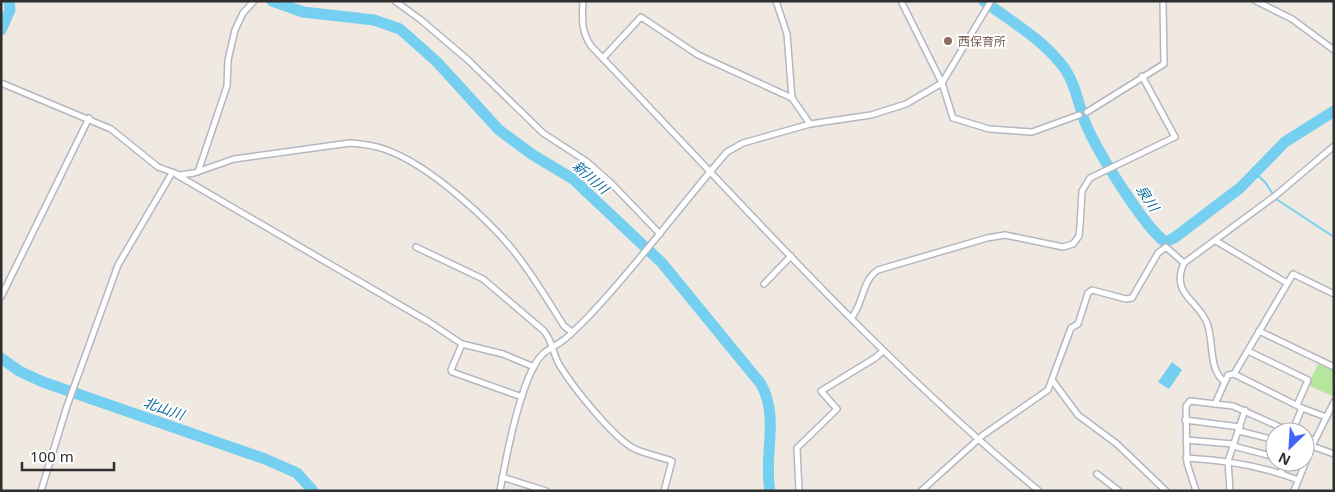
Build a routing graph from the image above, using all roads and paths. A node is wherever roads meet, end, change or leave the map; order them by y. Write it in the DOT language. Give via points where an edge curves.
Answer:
graph roads {
  1 [pos="254,1"];
  2 [pos="394,1"];
  3 [pos="584,1"];
  4 [pos="776,1"];
  5 [pos="901,1"];
  6 [pos="1163,1"];
  7 [pos="1256,1"];
  8 [pos="991,2"];
  9 [pos="1334,50"];
  10 [pos="603,58"];
  11 [pos="1142,76"];
  12 [pos="1,83"];
  13 [pos="942,83"];
  14 [pos="792,98"];
  15 [pos="1087,112"];
  16 [pos="1079,115"];
  17 [pos="89,118"];
  18 [pos="810,124"];
  19 [pos="1334,146"];
  20 [pos="710,171"];
  21 [pos="198,172"];
  22 [pos="174,174"];
  23 [pos="660,234"];
  24 [pos="1216,241"];
  25 [pos="416,247"];
  26 [pos="790,256"];
  27 [pos="1184,263"];
  28 [pos="1288,282"];
  29 [pos="764,284"];
  30 [pos="1334,294"];
  31 [pos="1,297"];
  32 [pos="851,318"];
  33 [pos="1259,331"];
  34 [pos="572,332"];
  35 [pos="462,344"];
  36 [pos="552,345"];
  37 [pos="883,350"];
  38 [pos="1248,351"];
  39 [pos="1334,366"];
  40 [pos="534,367"];
  41 [pos="1234,374"];
  42 [pos="1052,380"];
  43 [pos="1225,382"];
  44 [pos="522,397"];
  45 [pos="1334,402"];
  46 [pos="1215,404"];
  47 [pos="1296,405"];
  48 [pos="1302,408"];
  49 [pos="1245,410"];
  50 [pos="1326,417"];
  51 [pos="1185,420"];
  52 [pos="1271,422"];
  53 [pos="1296,422"];
  54 [pos="1240,429"];
  55 [pos="1265,437"];
  56 [pos="1315,438"];
  57 [pos="978,440"];
  58 [pos="1186,440"];
  59 [pos="1233,445"];
  60 [pos="1315,447"];
  61 [pos="1265,454"];
  62 [pos="1334,454"];
  63 [pos="1186,458"];
  64 [pos="1228,461"];
  65 [pos="1301,472"];
  66 [pos="1281,473"];
  67 [pos="1097,474"];
  68 [pos="502,477"];
  69 [pos="1298,480"];
  70 [pos="41,491"];
  71 [pos="500,491"];
  72 [pos="546,491"];
  73 [pos="664,491"];
  74 [pos="799,491"];
  75 [pos="921,491"];
  76 [pos="1039,491"];
  77 [pos="1119,491"];
  78 [pos="1166,491"];
  79 [pos="1196,491"];
  80 [pos="1230,491"];
  81 [pos="1294,491"];
  1 -- 21 [label="street" via="235,30 228,60 227,86"];
  2 -- 23 [label="street" via="468,60 543,133 586,161"];
  3 -- 10 [label="street" via="584,36"];
  4 -- 14 [label="street" via="788,43"];
  5 -- 13 [label="street"];
  6 -- 11 [label="street" via="1164,64"];
  7 -- 9 [label="street" via="1292,20"];
  8 -- 13 [label="street"];
  10 -- 14 [label="street" via="641,17 698,55"];
  10 -- 20 [label="street"];
  11 -- 15 [label="street"];
  11 -- 32 [label="street" via="1176,137 1090,178 1085,184 1079,236 1074,244 1063,247 1006,236 987,238 878,270 867,281 859,307"];
  12 -- 17 [label="street"];
  13 -- 16 [label="street" via="953,118 989,129 1032,132"];
  13 -- 18 [label="street" via="906,104 871,115"];
  14 -- 18 [label="street"];
  17 -- 22 [label="street" via="123,136 158,167"];
  17 -- 31 [label="street"];
  18 -- 20 [label="street" via="733,148"];
  19 -- 24 [label="street"];
  20 -- 23 [label="street"];
  20 -- 26 [label="street"];
  21 -- 22 [label="street"];
  21 -- 34 [label="street" via="234,159 350,143 386,149 462,198 521,260 564,326"];
  22 -- 35 [label="street"];
  22 -- 70 [label="street" via="118,265 67,406"];
  23 -- 34 [label="street"];
  24 -- 27 [label="street"];
  24 -- 28 [label="street"];
  25 -- 36 [label="street" via="482,279 544,331"];
  26 -- 29 [label="street"];
  26 -- 32 [label="street"];
  27 -- 42 [label="street" via="1166,248 1158,253 1132,298 1092,290 1088,293 1078,324 1071,328"];
  27 -- 43 [label="street" via="1180,273 1181,287 1207,323 1215,364"];
  28 -- 30 [label="street" via="1294,274"];
  28 -- 33 [label="street"];
  32 -- 37 [label="street"];
  33 -- 38 [label="street"];
  33 -- 39 [label="street"];
  34 -- 36 [label="street"];
  35 -- 40 [label="street" via="503,354"];
  35 -- 44 [label="street" via="452,372"];
  36 -- 40 [label="street"];
  36 -- 73 [label="street" via="558,364 572,384 624,442 672,461"];
  37 -- 57 [label="street"];
  37 -- 74 [label="street" via="821,392 837,409 796,448"];
  38 -- 41 [label="street"];
  38 -- 47 [label="street" via="1308,380"];
  40 -- 44 [label="street"];
  41 -- 43 [label="street" via="1228,375"];
  41 -- 47 [label="street"];
  42 -- 57 [label="street" via="1043,395"];
  42 -- 78 [label="street" via="1078,415 1117,444"];
  43 -- 46 [label="street"];
  44 -- 68 [label="street"];
  45 -- 50 [label="street"];
  46 -- 49 [label="street"];
  46 -- 51 [label="street" via="1190,402 1186,406"];
  47 -- 48 [label="street"];
  48 -- 50 [label="street"];
  48 -- 53 [label="street"];
  49 -- 52 [label="street"];
  49 -- 54 [label="street"];
  50 -- 56 [label="street"];
  51 -- 54 [label="street"];
  51 -- 58 [label="street"];
  54 -- 55 [label="street"];
  54 -- 59 [label="street"];
  57 -- 75 [label="street"];
  57 -- 76 [label="street"];
  58 -- 59 [label="street"];
  58 -- 63 [label="street"];
  59 -- 61 [label="street"];
  59 -- 64 [label="street"];
  60 -- 62 [label="street"];
  63 -- 64 [label="street"];
  63 -- 79 [label="street"];
  64 -- 66 [label="street"];
  64 -- 80 [label="street"];
  65 -- 69 [label="street"];
  66 -- 69 [label="street"];
  67 -- 77 [label="street"];
  68 -- 71 [label="street"];
  68 -- 72 [label="street"];
  69 -- 81 [label="street"];
}
